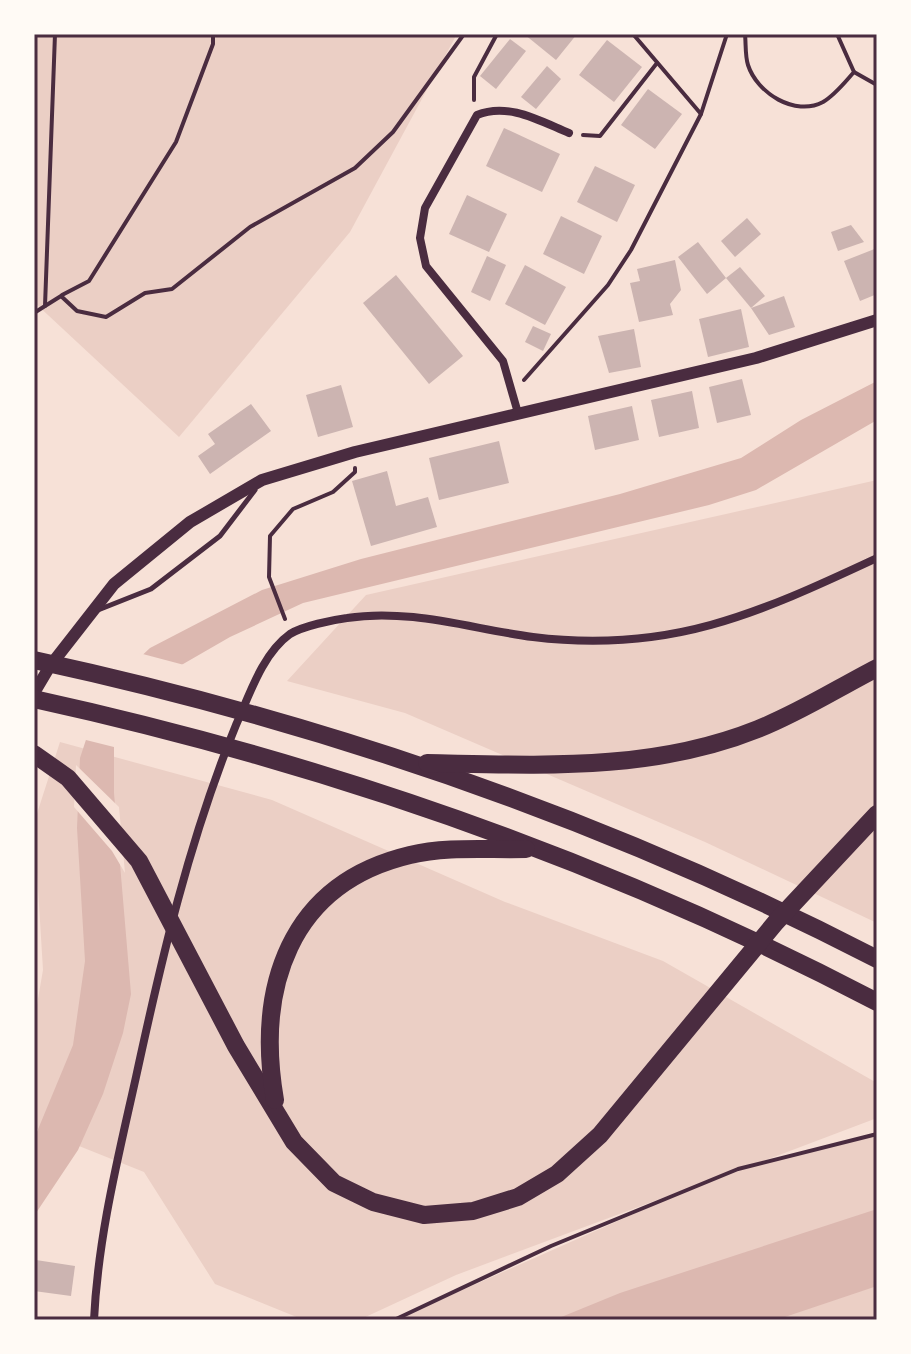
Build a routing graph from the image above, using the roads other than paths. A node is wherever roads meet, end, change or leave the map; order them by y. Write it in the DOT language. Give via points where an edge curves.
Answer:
graph roads {
  1 [pos="569,133"];
  2 [pos="877,320"];
  3 [pos="518,413"];
  4 [pos="262,480"];
  5 [pos="877,558"];
  6 [pos="93,611"];
  7 [pos="34,660"];
  8 [pos="877,668"];
  9 [pos="34,696"];
  10 [pos="34,754"];
  11 [pos="409,762"];
  12 [pos="877,814"];
  13 [pos="536,848"];
  14 [pos="870,956"];
  15 [pos="877,1002"];
  16 [pos="276,1111"];
  17 [pos="94,1320"];
  1 -- 3 [label="street" via="520,112 487,110 477,115 425,208 420,238 426,266 503,361"];
  2 -- 3 [label="street" via="756,358"];
  3 -- 4 [label="street"];
  4 -- 6 [label="street" via="190,522 114,584"];
  4 -- 6 [label="lane" via="220,536 151,589"];
  5 -- 17 [label="street" via="750,615 688,633 609,643 415,618 348,618 291,633 259,673 179,886 103,1229"];
  6 -- 9 [label="street"];
  7 -- 11 [label="highway"];
  8 -- 11 [label="highway" via="758,729 685,751 581,766"];
  9 -- 13 [label="highway" via="317,773"];
  10 -- 16 [label="highway" via="68,778 139,861"];
  11 -- 14 [label="highway" via="577,823"];
  12 -- 16 [label="highway" via="776,922 600,1135 557,1174 518,1197 473,1211 424,1215 373,1202 334,1183 294,1142"];
  13 -- 15 [label="highway" via="687,910"];
  13 -- 16 [label="highway" via="412,854 359,875 327,898 288,948 275,982 268,1062"];
}
